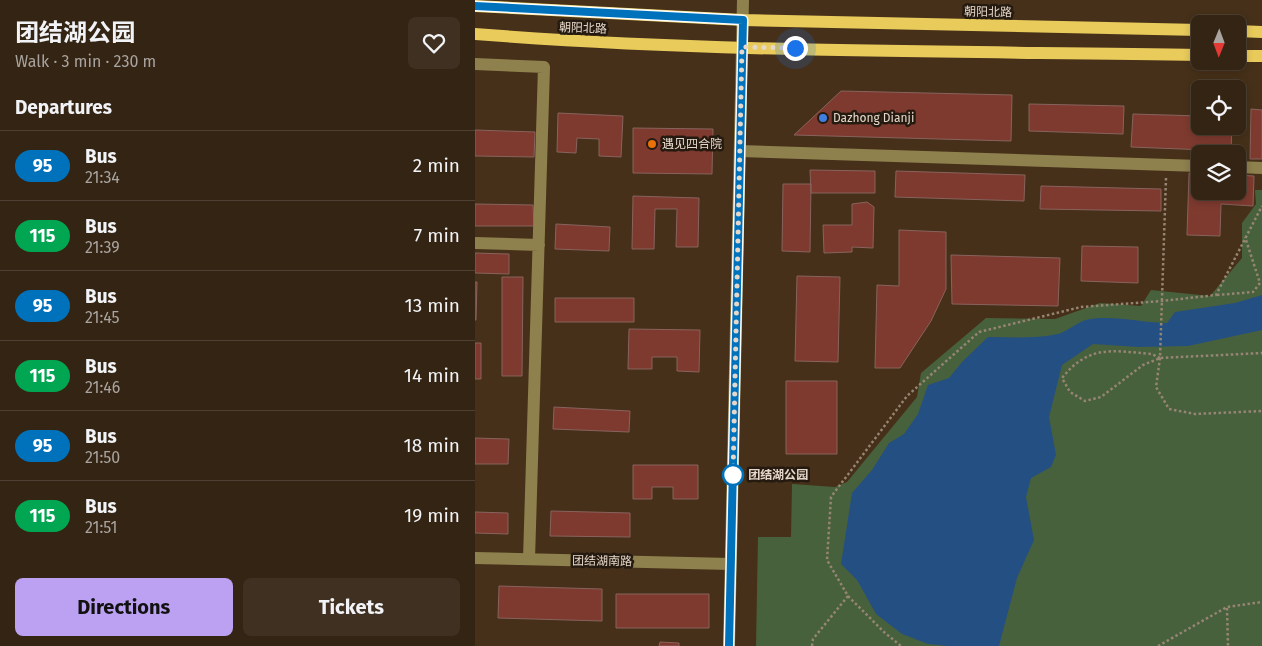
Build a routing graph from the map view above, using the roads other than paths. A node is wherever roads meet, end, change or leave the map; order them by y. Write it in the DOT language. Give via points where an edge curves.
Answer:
graph roads {
  1 [pos="743,0"];
  2 [pos="475,6"];
  3 [pos="743,20"];
  4 [pos="1191,30"];
  5 [pos="1246,31"];
  6 [pos="1262,32"];
  7 [pos="475,34"];
  8 [pos="742,47"];
  9 [pos="1191,55"];
  10 [pos="1246,56"];
  11 [pos="1262,56"];
  12 [pos="475,64"];
  13 [pos="740,151"];
  14 [pos="1191,166"];
  15 [pos="1246,167"];
  16 [pos="1262,168"];
  17 [pos="475,243"];
  18 [pos="539,245"];
  19 [pos="475,558"];
  20 [pos="529,559"];
  21 [pos="730,564"];
  22 [pos="729,646"];
  1 -- 3 [label="street"];
  2 -- 3 [label="main road, 朝阳北路"];
  3 -- 4 [label="main road, 朝阳北路"];
  3 -- 8 [label="street"];
  5 -- 6 [label="main road"];
  7 -- 8 [label="main road, 朝阳北路"];
  8 -- 9 [label="main road, 朝阳北路"];
  8 -- 13 [label="street"];
  10 -- 11 [label="main road"];
  12 -- 18 [label="street" via="544,67"];
  13 -- 14 [label="street"];
  13 -- 21 [label="street"];
  15 -- 16 [label="street"];
  17 -- 18 [label="street"];
  18 -- 20 [label="street"];
  19 -- 20 [label="street, 团结湖南路"];
  20 -- 21 [label="street, 团结湖南路"];
  21 -- 22 [label="street"];
}
